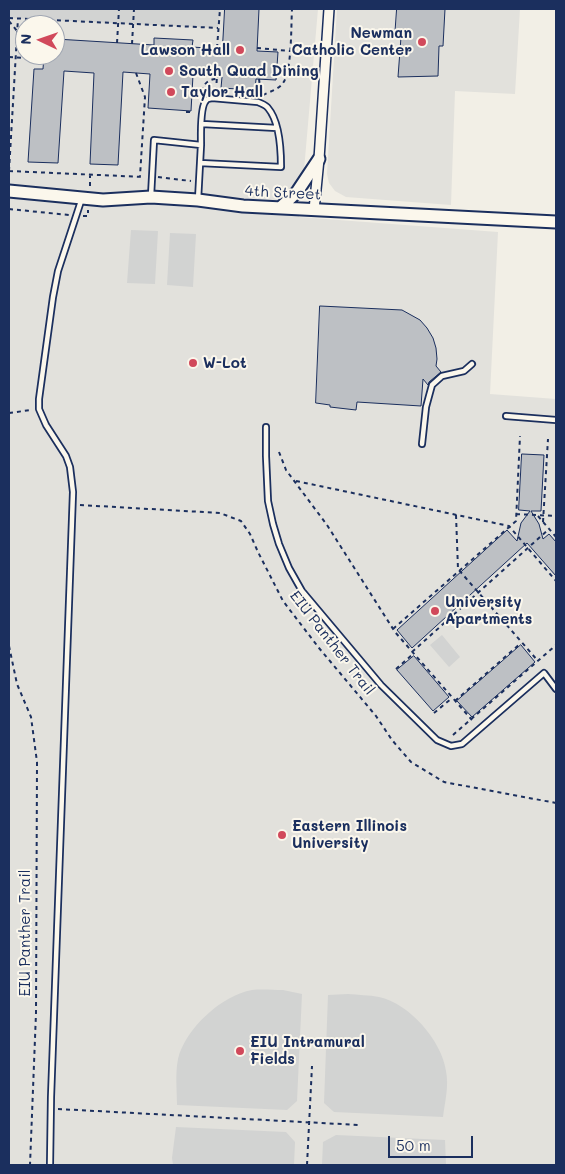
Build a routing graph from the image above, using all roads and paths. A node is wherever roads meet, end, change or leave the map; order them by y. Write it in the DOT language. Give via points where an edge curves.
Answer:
graph roads {
  1 [pos="119,9"];
  2 [pos="134,9"];
  3 [pos="220,9"];
  4 [pos="292,9"];
  5 [pos="329,9"];
  6 [pos="65,21"];
  7 [pos="118,24"];
  8 [pos="133,24"];
  9 [pos="218,28"];
  10 [pos="117,43"];
  11 [pos="132,44"];
  12 [pos="217,48"];
  13 [pos="257,48"];
  14 [pos="290,51"];
  15 [pos="16,65"];
  16 [pos="136,73"];
  17 [pos="259,79"];
  18 [pos="216,91"];
  19 [pos="203,94"];
  20 [pos="202,124"];
  21 [pos="277,128"];
  22 [pos="201,145"];
  23 [pos="319,159"];
  24 [pos="200,163"];
  25 [pos="9,171"];
  26 [pos="90,174"];
  27 [pos="140,177"];
  28 [pos="152,177"];
  29 [pos="194,182"];
  30 [pos="90,186"];
  31 [pos="9,190"];
  32 [pos="150,197"];
  33 [pos="82,198"];
  34 [pos="198,200"];
  35 [pos="280,208"];
  36 [pos="9,209"];
  37 [pos="314,210"];
  38 [pos="76,215"];
  39 [pos="88,216"];
  40 [pos="556,222"];
  41 [pos="472,364"];
  42 [pos="39,408"];
  43 [pos="9,413"];
  44 [pos="506,416"];
  45 [pos="556,420"];
  46 [pos="266,427"];
  47 [pos="520,436"];
  48 [pos="548,440"];
  49 [pos="422,444"];
  50 [pos="279,452"];
  51 [pos="294,481"];
  52 [pos="72,504"];
  53 [pos="516,514"];
  54 [pos="456,515"];
  55 [pos="538,515"];
  56 [pos="544,516"];
  57 [pos="556,516"];
  58 [pos="544,522"];
  59 [pos="509,526"];
  60 [pos="549,529"];
  61 [pos="556,537"];
  62 [pos="528,547"];
  63 [pos="460,570"];
  64 [pos="556,581"];
  65 [pos="478,592"];
  66 [pos="393,629"];
  67 [pos="522,642"];
  68 [pos="556,645"];
  69 [pos="9,646"];
  70 [pos="413,653"];
  71 [pos="538,661"];
  72 [pos="396,669"];
  73 [pos="556,689"];
  74 [pos="452,698"];
  75 [pos="455,701"];
  76 [pos="434,714"];
  77 [pos="471,720"];
  78 [pos="453,735"];
  79 [pos="556,804"];
  80 [pos="312,1066"];
  81 [pos="51,1109"];
  82 [pos="309,1122"];
  83 [pos="359,1125"];
  84 [pos="30,1165"];
  85 [pos="50,1165"];
  86 [pos="308,1165"];
  1 -- 7 [label="path"];
  2 -- 8 [label="path"];
  3 -- 9 [label="path"];
  4 -- 14 [label="path"];
  5 -- 23 [label="street"];
  6 -- 7 [label="path"];
  7 -- 8 [label="path"];
  7 -- 10 [label="path"];
  8 -- 9 [label="path"];
  8 -- 11 [label="path"];
  9 -- 12 [label="path"];
  13 -- 14 [label="path"];
  14 -- 17 [label="path" via="288,70 281,86 262,95"];
  15 -- 25 [label="path"];
  16 -- 27 [label="path" via="145,96"];
  18 -- 19 [label="path" via="217,78 207,82"];
  20 -- 21 [label="lane"];
  20 -- 21 [label="lane" via="204,103 212,98 258,102 270,109"];
  20 -- 22 [label="lane"];
  21 -- 24 [label="lane" via="280,167"];
  22 -- 24 [label="lane"];
  22 -- 28 [label="lane" via="154,140"];
  23 -- 35 [label="street" via="300,188"];
  23 -- 37 [label="street"];
  24 -- 34 [label="lane"];
  25 -- 26 [label="path"];
  26 -- 27 [label="path"];
  26 -- 30 [label="path"];
  27 -- 28 [label="path"];
  28 -- 29 [label="path"];
  28 -- 32 [label="lane"];
  31 -- 33 [label="street, 4th Street"];
  32 -- 33 [label="street, 4th Street"];
  32 -- 34 [label="street, 4th Street"];
  33 -- 38 [label="lane"];
  34 -- 35 [label="street, 4th Street"];
  35 -- 37 [label="street, 4th Street"];
  36 -- 38 [label="path"];
  37 -- 40 [label="street, 4th Street"];
  38 -- 39 [label="path"];
  38 -- 42 [label="lane" via="53,297"];
  41 -- 49 [label="lane" via="464,370 442,376 432,385"];
  42 -- 43 [label="path"];
  42 -- 52 [label="lane" via="70,467"];
  44 -- 45 [label="lane"];
  46 -- 73 [label="lane" via="268,501 289,568 302,590 381,685 436,740 451,746 462,744 544,673"];
  47 -- 53 [label="path"];
  48 -- 56 [label="path"];
  50 -- 51 [label="path"];
  51 -- 54 [label="path"];
  51 -- 66 [label="path" via="327,525"];
  52 -- 79 [label="path, EIU Panther Trail" via="220,513 241,521 282,601 411,762 444,782"];
  52 -- 81 [label="lane"];
  53 -- 55 [label="path"];
  53 -- 59 [label="path" via="516,521"];
  54 -- 59 [label="path"];
  54 -- 63 [label="path"];
  55 -- 56 [label="path"];
  55 -- 58 [label="path"];
  56 -- 57 [label="path"];
  56 -- 58 [label="path"];
  58 -- 60 [label="path"];
  59 -- 62 [label="path"];
  59 -- 63 [label="path"];
  60 -- 61 [label="path"];
  60 -- 62 [label="path"];
  62 -- 64 [label="path"];
  62 -- 65 [label="path"];
  63 -- 65 [label="path"];
  63 -- 66 [label="path"];
  65 -- 67 [label="path"];
  65 -- 70 [label="path"];
  66 -- 70 [label="path"];
  67 -- 71 [label="path"];
  67 -- 75 [label="path"];
  68 -- 71 [label="path"];
  69 -- 84 [label="path, EIU Panther Trail" via="18,684 31,717 37,762 36,1013"];
  70 -- 72 [label="path"];
  70 -- 74 [label="path"];
  71 -- 77 [label="path"];
  74 -- 75 [label="path"];
  74 -- 76 [label="path"];
  75 -- 77 [label="path"];
  77 -- 78 [label="path"];
  80 -- 82 [label="path"];
  81 -- 82 [label="path"];
  81 -- 85 [label="lane"];
  82 -- 83 [label="path"];
  82 -- 86 [label="path"];
}
